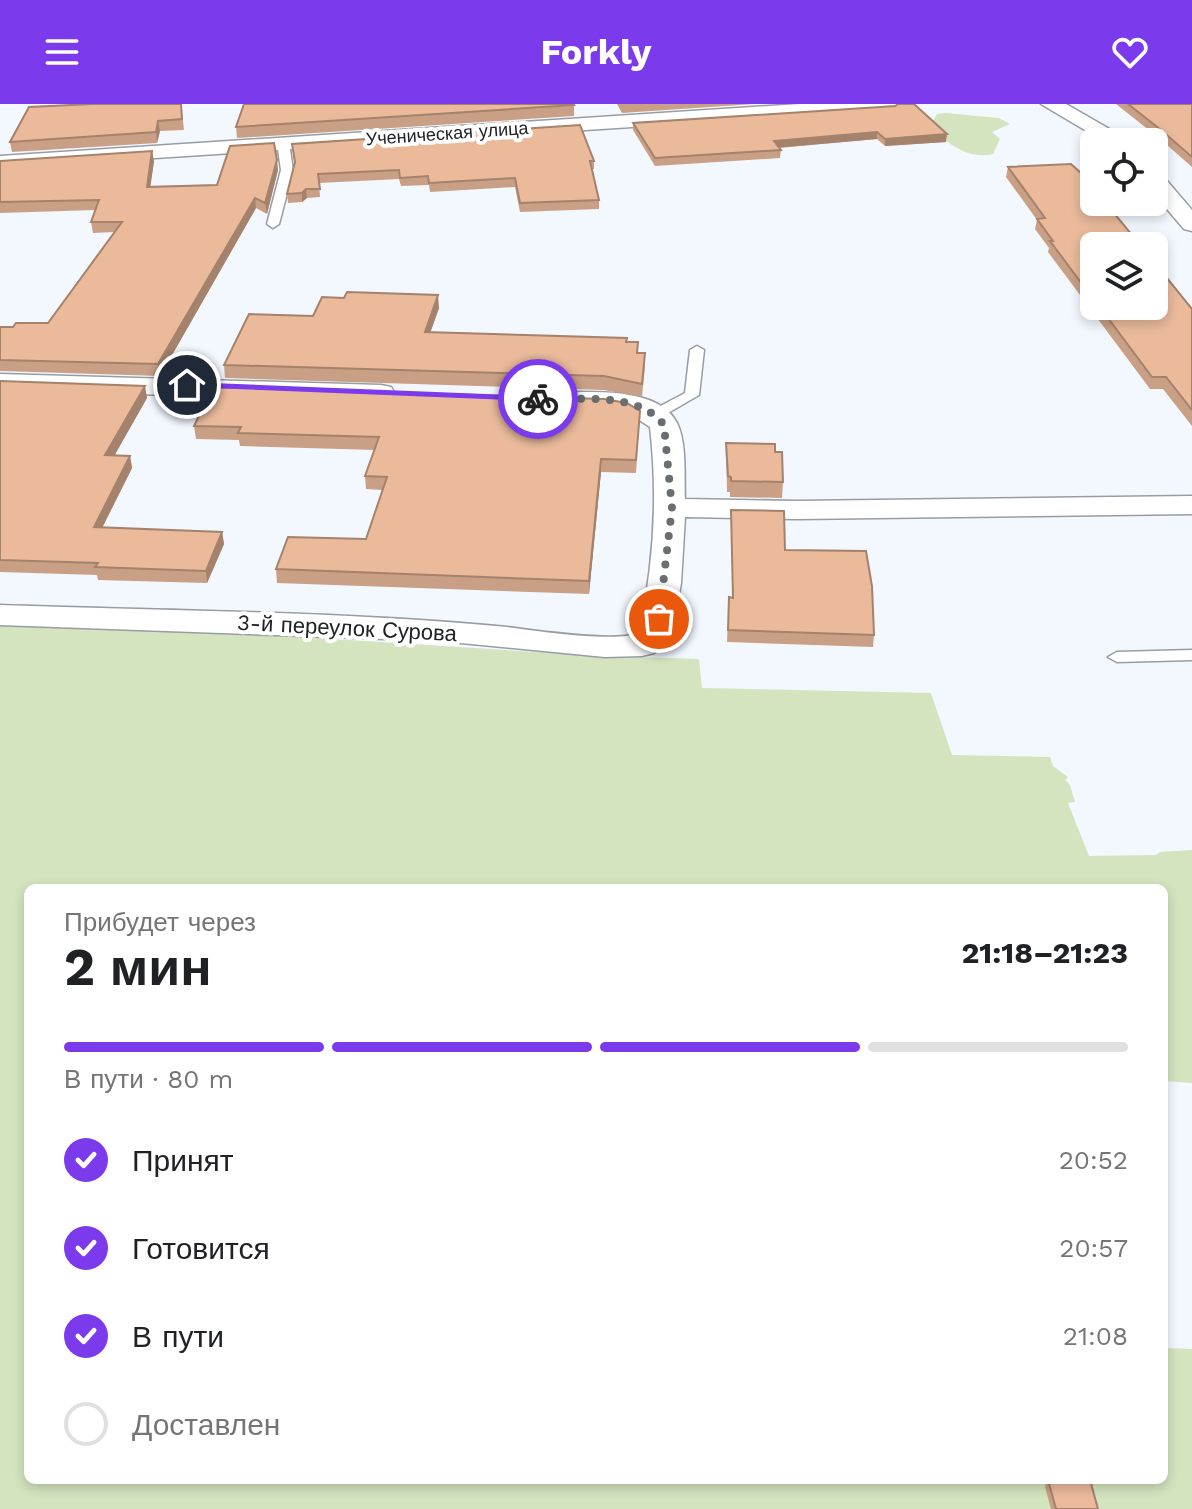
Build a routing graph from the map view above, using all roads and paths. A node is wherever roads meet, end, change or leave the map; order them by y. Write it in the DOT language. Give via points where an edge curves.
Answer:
graph roads {
  1 [pos="894,104"];
  2 [pos="1051,104"];
  3 [pos="1095,128"];
  4 [pos="283,143"];
  5 [pos="0,162"];
  6 [pos="1168,196"];
  7 [pos="273,224"];
  8 [pos="1192,224"];
  9 [pos="697,350"];
  10 [pos="0,382"];
  11 [pos="408,394"];
  12 [pos="544,399"];
  13 [pos="656,414"];
  14 [pos="1192,505"];
  15 [pos="672,508"];
  16 [pos="0,615"];
  17 [pos="1192,655"];
  18 [pos="1117,657"];
  1 -- 4 [label="street, Ученическая улица"];
  2 -- 3 [label="street"];
  4 -- 5 [label="street, Ученическая улица"];
  4 -- 7 [label="lane" via="287,170"];
  6 -- 8 [label="street"];
  9 -- 13 [label="lane" via="692,395"];
  10 -- 11 [label="street"];
  12 -- 13 [label="street" via="636,405"];
  13 -- 15 [label="street, 3-й переулок Сурова" via="664,425"];
  14 -- 15 [label="street"];
  15 -- 16 [label="street, 3-й переулок Сурова" via="663,602 655,636 642,646 425,630"];
  17 -- 18 [label="lane"];
}
